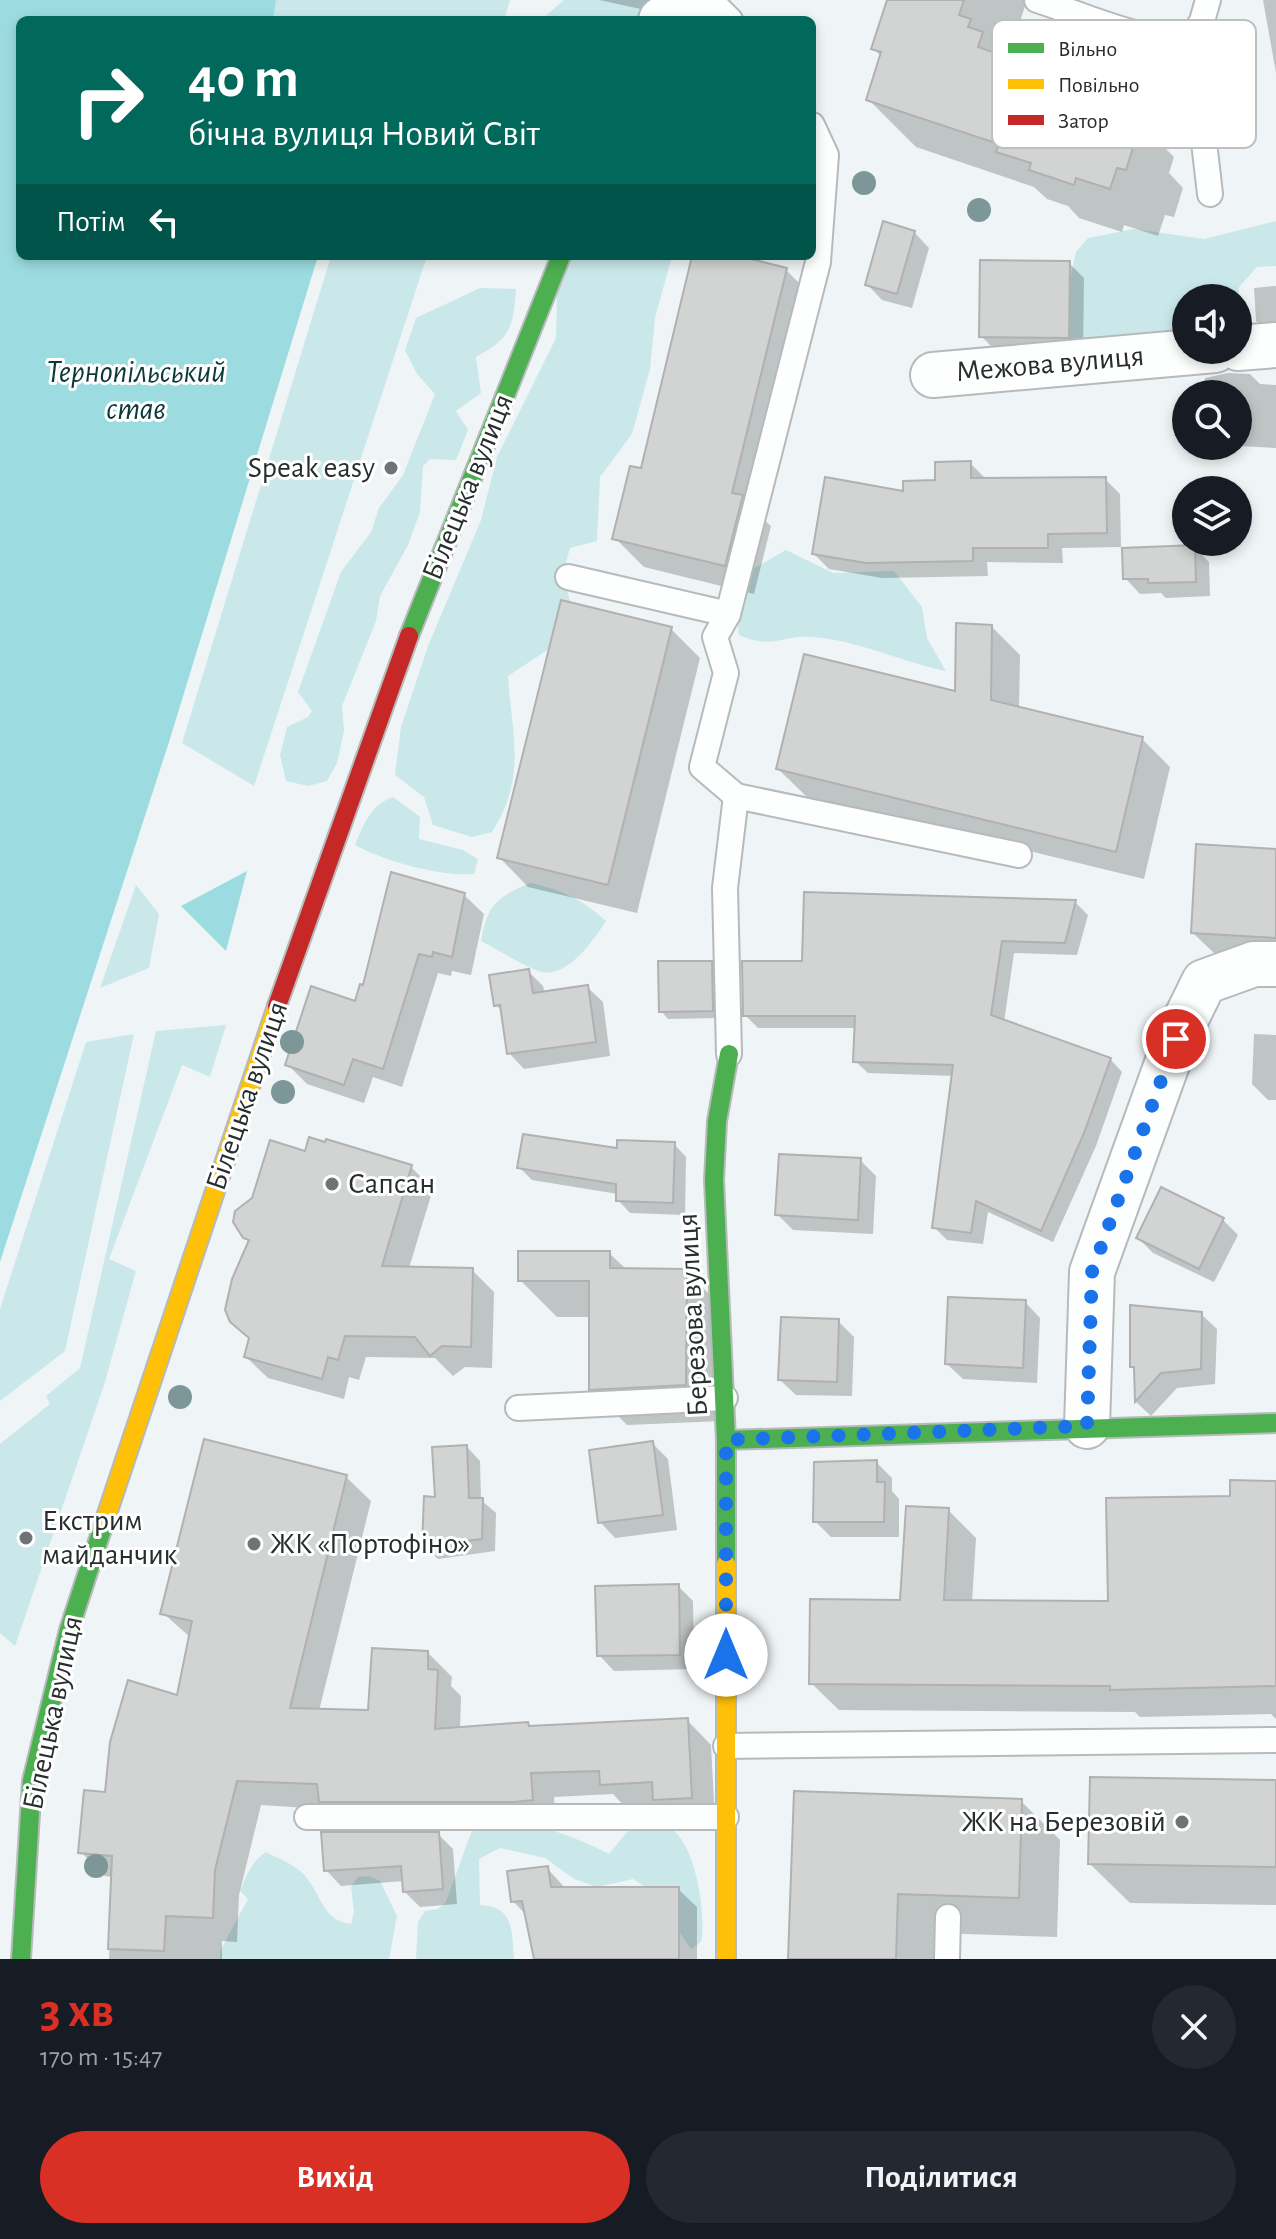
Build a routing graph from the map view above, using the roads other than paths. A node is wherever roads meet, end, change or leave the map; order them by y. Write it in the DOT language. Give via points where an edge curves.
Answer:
graph roads {
  1 [pos="1037,0"];
  2 [pos="1208,0"];
  3 [pos="710,6"];
  4 [pos="675,16"];
  5 [pos="1099,20"];
  6 [pos="1202,20"];
  7 [pos="816,134"];
  8 [pos="1205,148"];
  9 [pos="1210,194"];
  10 [pos="559,260"];
  11 [pos="1276,345"];
  12 [pos="1252,347"];
  13 [pos="1172,354"];
  14 [pos="933,375"];
  15 [pos="568,577"];
  16 [pos="728,614"];
  17 [pos="736,796"];
  18 [pos="1019,855"];
  19 [pos="1276,964"];
  20 [pos="729,1054"];
  21 [pos="725,1398"];
  22 [pos="518,1408"];
  23 [pos="1276,1423"];
  24 [pos="1087,1426"];
  25 [pos="726,1440"];
  26 [pos="1276,1740"];
  27 [pos="726,1746"];
  28 [pos="307,1817"];
  29 [pos="726,1817"];
  30 [pos="948,1917"];
  31 [pos="21,1959"];
  32 [pos="726,1959"];
  33 [pos="947,1959"];
  1 -- 5 [label="lane"];
  2 -- 6 [label="lane"];
  3 -- 4 [label="street"];
  7 -- 16 [label="lane" via="826,155 818,262"];
  8 -- 9 [label="lane"];
  10 -- 31 [label="street, Білецька вулиця" via="416,616 241,1107 69,1630 32,1781"];
  11 -- 12 [label="street"];
  13 -- 14 [label="street, Межова вулиця"];
  15 -- 16 [label="lane"];
  16 -- 17 [label="lane" via="715,637 726,673 702,767"];
  17 -- 18 [label="lane"];
  17 -- 20 [label="lane" via="725,888"];
  19 -- 24 [label="street" via="1254,964 1204,982 1176,1039 1092,1272"];
  20 -- 21 [label="street, Березова вулиця" via="714,1180"];
  21 -- 22 [label="lane"];
  21 -- 25 [label="street, Березова вулиця"];
  23 -- 24 [label="street"];
  24 -- 25 [label="street"];
  25 -- 27 [label="street, Березова вулиця"];
  26 -- 27 [label="lane"];
  27 -- 29 [label="street, Березова вулиця"];
  28 -- 29 [label="lane"];
  29 -- 32 [label="street, Березова вулиця"];
  30 -- 33 [label="lane"];
}
